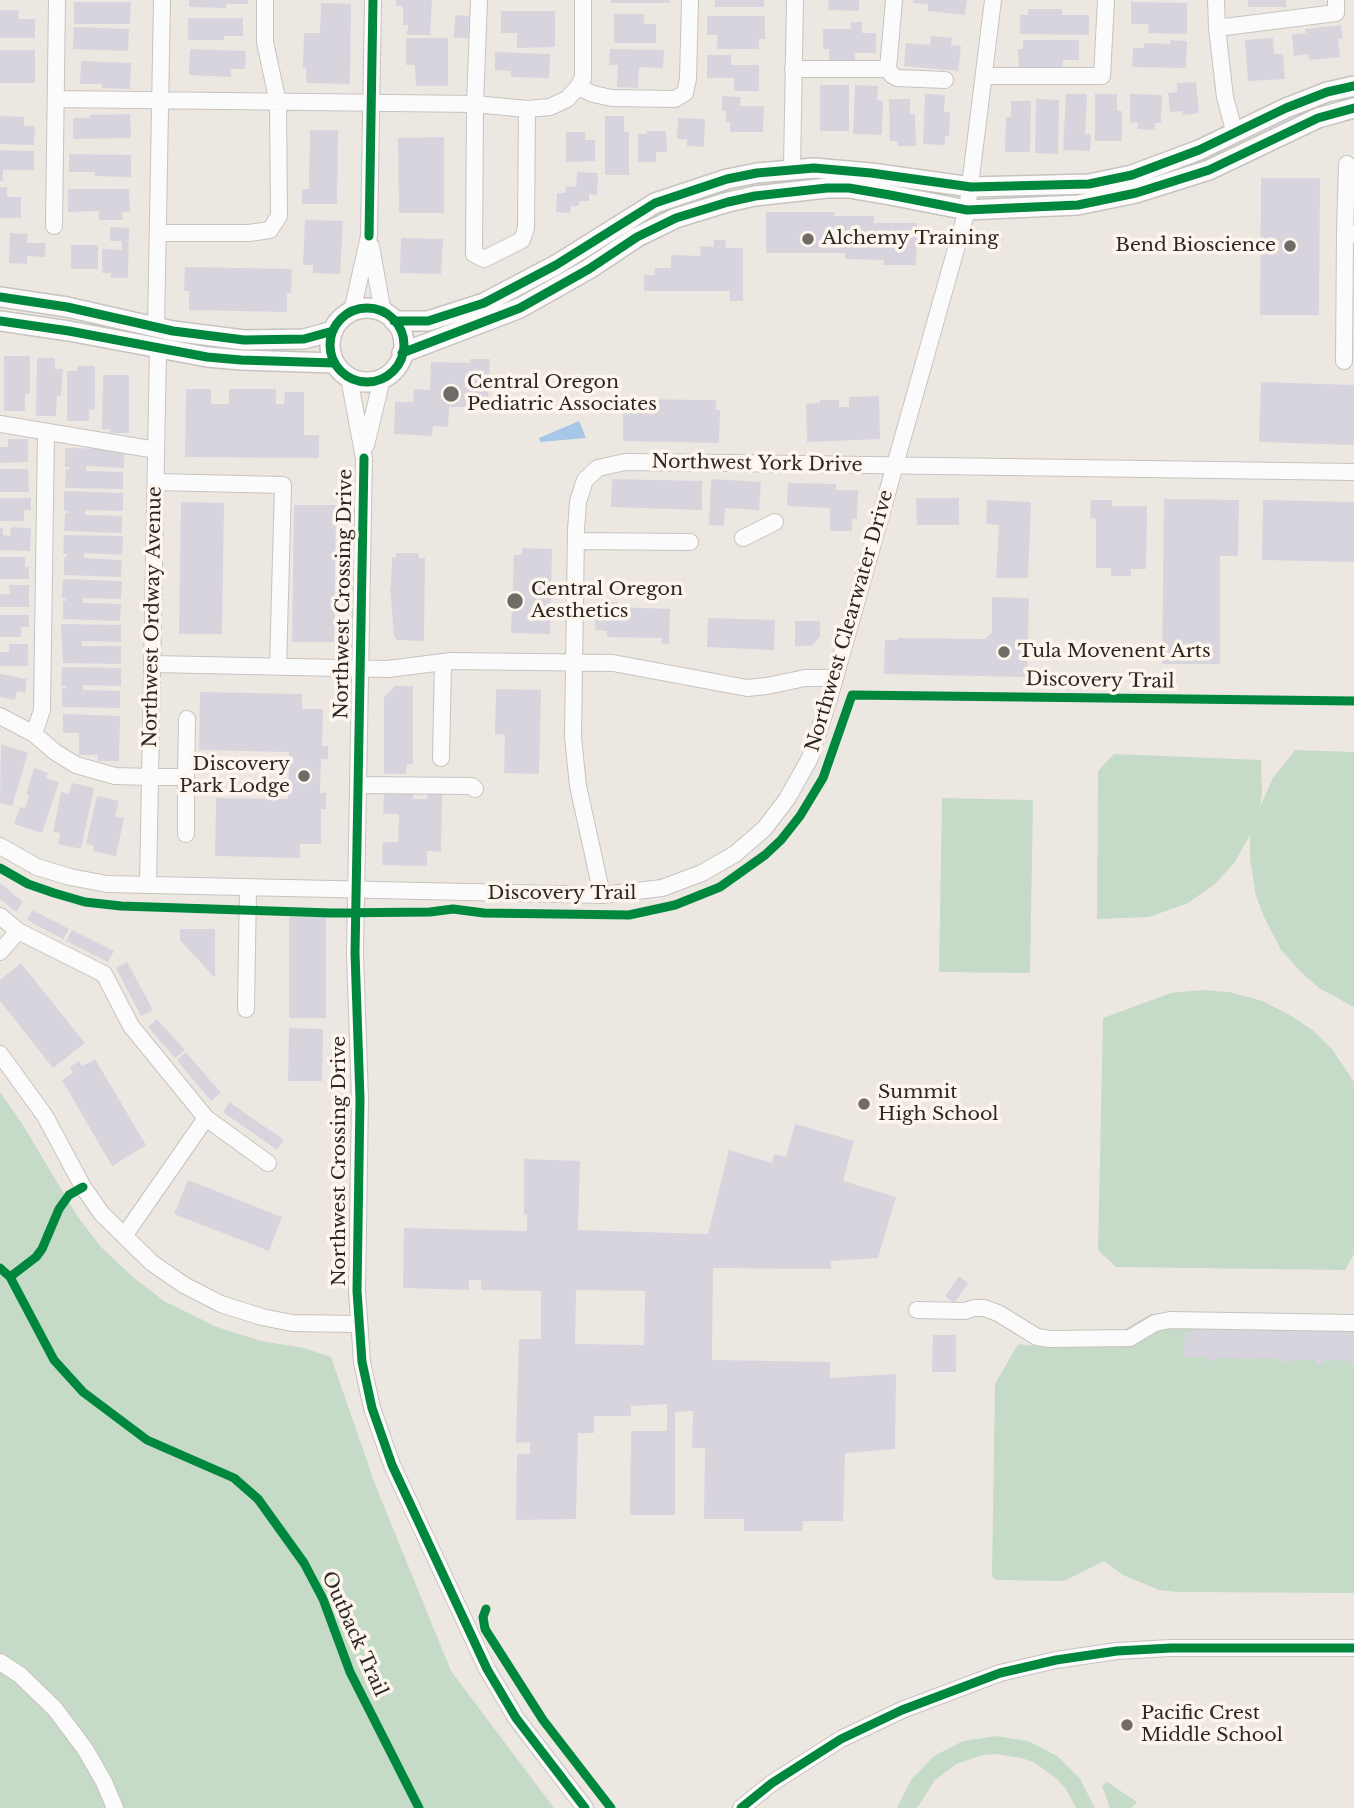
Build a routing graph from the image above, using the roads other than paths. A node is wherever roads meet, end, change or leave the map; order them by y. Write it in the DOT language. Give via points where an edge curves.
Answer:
graph roads {
  1 [pos="57,0"];
  2 [pos="162,0"];
  3 [pos="265,0"];
  4 [pos="373,0"];
  5 [pos="479,0"];
  6 [pos="583,0"];
  7 [pos="690,0"];
  8 [pos="794,0"];
  9 [pos="894,0"];
  10 [pos="993,0"];
  11 [pos="1106,0"];
  12 [pos="1216,0"];
  13 [pos="1336,0"];
  14 [pos="1217,27"];
  15 [pos="793,69"];
  16 [pos="888,69"];
  17 [pos="985,76"];
  18 [pos="945,80"];
  19 [pos="1354,86"];
  20 [pos="578,88"];
  21 [pos="55,99"];
  22 [pos="160,101"];
  23 [pos="278,103"];
  24 [pos="372,104"];
  25 [pos="475,104"];
  26 [pos="527,108"];
  27 [pos="1354,108"];
  28 [pos="1236,134"];
  29 [pos="1347,163"];
  30 [pos="792,169"];
  31 [pos="971,187"];
  32 [pos="967,210"];
  33 [pos="54,226"];
  34 [pos="159,233"];
  35 [pos="1350,234"];
  36 [pos="369,236"];
  37 [pos="0,297"];
  38 [pos="352,312"];
  39 [pos="389,317"];
  40 [pos="0,321"];
  41 [pos="156,328"];
  42 [pos="333,331"];
  43 [pos="158,349"];
  44 [pos="402,353"];
  45 [pos="1344,361"];
  46 [pos="334,363"];
  47 [pos="349,378"];
  48 [pos="382,379"];
  49 [pos="0,424"];
  50 [pos="46,432"];
  51 [pos="156,450"];
  52 [pos="364,458"];
  53 [pos="895,465"];
  54 [pos="1354,472"];
  55 [pos="156,482"];
  56 [pos="775,522"];
  57 [pos="743,538"];
  58 [pos="576,541"];
  59 [pos="691,542"];
  60 [pos="443,662"];
  61 [pos="575,662"];
  62 [pos="153,664"];
  63 [pos="278,667"];
  64 [pos="360,668"];
  65 [pos="835,678"];
  66 [pos="0,716"];
  67 [pos="187,719"];
  68 [pos="34,734"];
  69 [pos="441,758"];
  70 [pos="150,777"];
  71 [pos="186,777"];
  72 [pos="358,785"];
  73 [pos="475,789"];
  74 [pos="186,834"];
  75 [pos="0,846"];
  76 [pos="148,885"];
  77 [pos="248,887"];
  78 [pos="357,890"];
  79 [pos="603,895"];
  80 [pos="0,916"];
  81 [pos="19,932"];
  82 [pos="0,952"];
  83 [pos="246,1009"];
  84 [pos="0,1054"];
  85 [pos="206,1118"];
  86 [pos="268,1163"];
  87 [pos="124,1236"];
  88 [pos="917,1310"];
  89 [pos="1354,1323"];
  90 [pos="358,1324"];
  91 [pos="1354,1648"];
  92 [pos="0,1662"];
  93 [pos="115,1808"];
  94 [pos="585,1808"];
  95 [pos="741,1808"];
  1 -- 21 [label="street"];
  2 -- 22 [label="street"];
  3 -- 23 [label="street" via="266,50"];
  4 -- 24 [label="street"];
  5 -- 25 [label="street"];
  6 -- 20 [label="street" via="583,78"];
  7 -- 20 [label="street" via="685,93 675,99 612,98"];
  8 -- 15 [label="street"];
  9 -- 16 [label="street"];
  10 -- 17 [label="street, Northwest Clearwater Drive"];
  11 -- 17 [label="street" via="1102,76"];
  12 -- 14 [label="street"];
  13 -- 14 [label="street" via="1336,13"];
  14 -- 28 [label="street"];
  15 -- 16 [label="street"];
  15 -- 30 [label="street"];
  16 -- 18 [label="street" via="897,78"];
  17 -- 31 [label="street, Northwest Clearwater Drive"];
  19 -- 28 [label="main road" via="1286,108"];
  20 -- 26 [label="street" via="550,107"];
  21 -- 22 [label="street"];
  21 -- 33 [label="street"];
  22 -- 23 [label="street"];
  22 -- 34 [label="street"];
  23 -- 24 [label="street"];
  23 -- 34 [label="street" via="279,216 270,230"];
  24 -- 25 [label="street"];
  24 -- 36 [label="street"];
  25 -- 26 [label="street"];
  25 -- 26 [label="street" via="474,254 484,258 522,240 526,228"];
  27 -- 32 [label="main road" via="1318,118 1209,170 1136,193 1078,205"];
  28 -- 31 [label="main road" via="1110,180"];
  29 -- 35 [label="street"];
  30 -- 31 [label="main road" via="836,169"];
  30 -- 39 [label="main road" via="727,179 654,203 556,265 484,303 428,321"];
  31 -- 32 [label="street, Northwest Clearwater Drive"];
  32 -- 44 [label="main road" via="849,188 804,189 728,202 637,237 520,308"];
  32 -- 53 [label="street, Northwest Clearwater Drive"];
  34 -- 41 [label="street"];
  35 -- 45 [label="street"];
  36 -- 38 [label="street"];
  36 -- 39 [label="street"];
  37 -- 41 [label="main road"];
  38 -- 39 [label="main road" via="368,309"];
  38 -- 42 [label="main road"];
  39 -- 44 [label="main road" via="402,336"];
  40 -- 43 [label="main road"];
  41 -- 42 [label="main road" via="277,341 304,340"];
  42 -- 46 [label="main road" via="330,348"];
  43 -- 46 [label="main road" via="241,360"];
  43 -- 51 [label="street, Northwest Ordway Avenue"];
  44 -- 48 [label="main road"];
  46 -- 47 [label="main road"];
  47 -- 48 [label="main road" via="365,382"];
  47 -- 52 [label="street, Northwest Crossing Drive"];
  48 -- 52 [label="street, Northwest Crossing Drive"];
  49 -- 50 [label="street"];
  50 -- 51 [label="street"];
  50 -- 68 [label="street" via="42,710"];
  51 -- 55 [label="street, Northwest Ordway Avenue"];
  52 -- 64 [label="street, Northwest Crossing Drive"];
  53 -- 54 [label="street, Northwest York Drive"];
  53 -- 58 [label="street, Northwest York Drive" via="612,464 598,468 585,480 578,502"];
  53 -- 65 [label="street, Northwest Clearwater Drive"];
  55 -- 62 [label="street, Northwest Ordway Avenue"];
  55 -- 63 [label="street" via="283,485"];
  56 -- 57 [label="street"];
  58 -- 59 [label="street"];
  58 -- 61 [label="street, Northwest York Drive"];
  60 -- 61 [label="street"];
  60 -- 64 [label="street"];
  60 -- 69 [label="street"];
  61 -- 65 [label="street" via="638,667 747,688"];
  61 -- 79 [label="street, Northwest York Drive" via="574,761"];
  62 -- 63 [label="street"];
  62 -- 70 [label="street, Northwest Ordway Avenue"];
  63 -- 64 [label="street"];
  64 -- 72 [label="street, Northwest Crossing Drive"];
  65 -- 79 [label="street, Northwest Clearwater Drive" via="810,758 764,829 735,854 702,873 662,888"];
  66 -- 68 [label="street"];
  67 -- 71 [label="street"];
  68 -- 70 [label="street" via="76,765 115,776"];
  70 -- 71 [label="street"];
  70 -- 76 [label="street, Northwest Ordway Avenue"];
  71 -- 74 [label="street"];
  72 -- 73 [label="street"];
  72 -- 78 [label="street, Northwest Crossing Drive"];
  75 -- 76 [label="street, Northwest Clearwater Drive" via="37,867 69,877"];
  76 -- 77 [label="street, Northwest Clearwater Drive"];
  77 -- 78 [label="street, Northwest Clearwater Drive"];
  77 -- 83 [label="street"];
  78 -- 79 [label="street, Northwest Clearwater Drive"];
  78 -- 90 [label="street, Northwest Crossing Drive"];
  80 -- 81 [label="street"];
  81 -- 82 [label="street"];
  81 -- 85 [label="street" via="104,974 131,1026"];
  84 -- 87 [label="street" via="45,1116 83,1187"];
  85 -- 86 [label="street"];
  85 -- 87 [label="street"];
  87 -- 90 [label="street" via="152,1263 221,1304 292,1323"];
  88 -- 89 [label="street" via="984,1308 1037,1337 1050,1339 1130,1338 1155,1322 1170,1320"];
  90 -- 94 [label="street, Northwest Crossing Drive" via="370,1396 392,1465 471,1635 516,1718"];
  91 -- 95 [label="street" via="1117,1651 1000,1673 841,1739"];
  92 -- 93 [label="street" via="55,1709 85,1749"];
}
